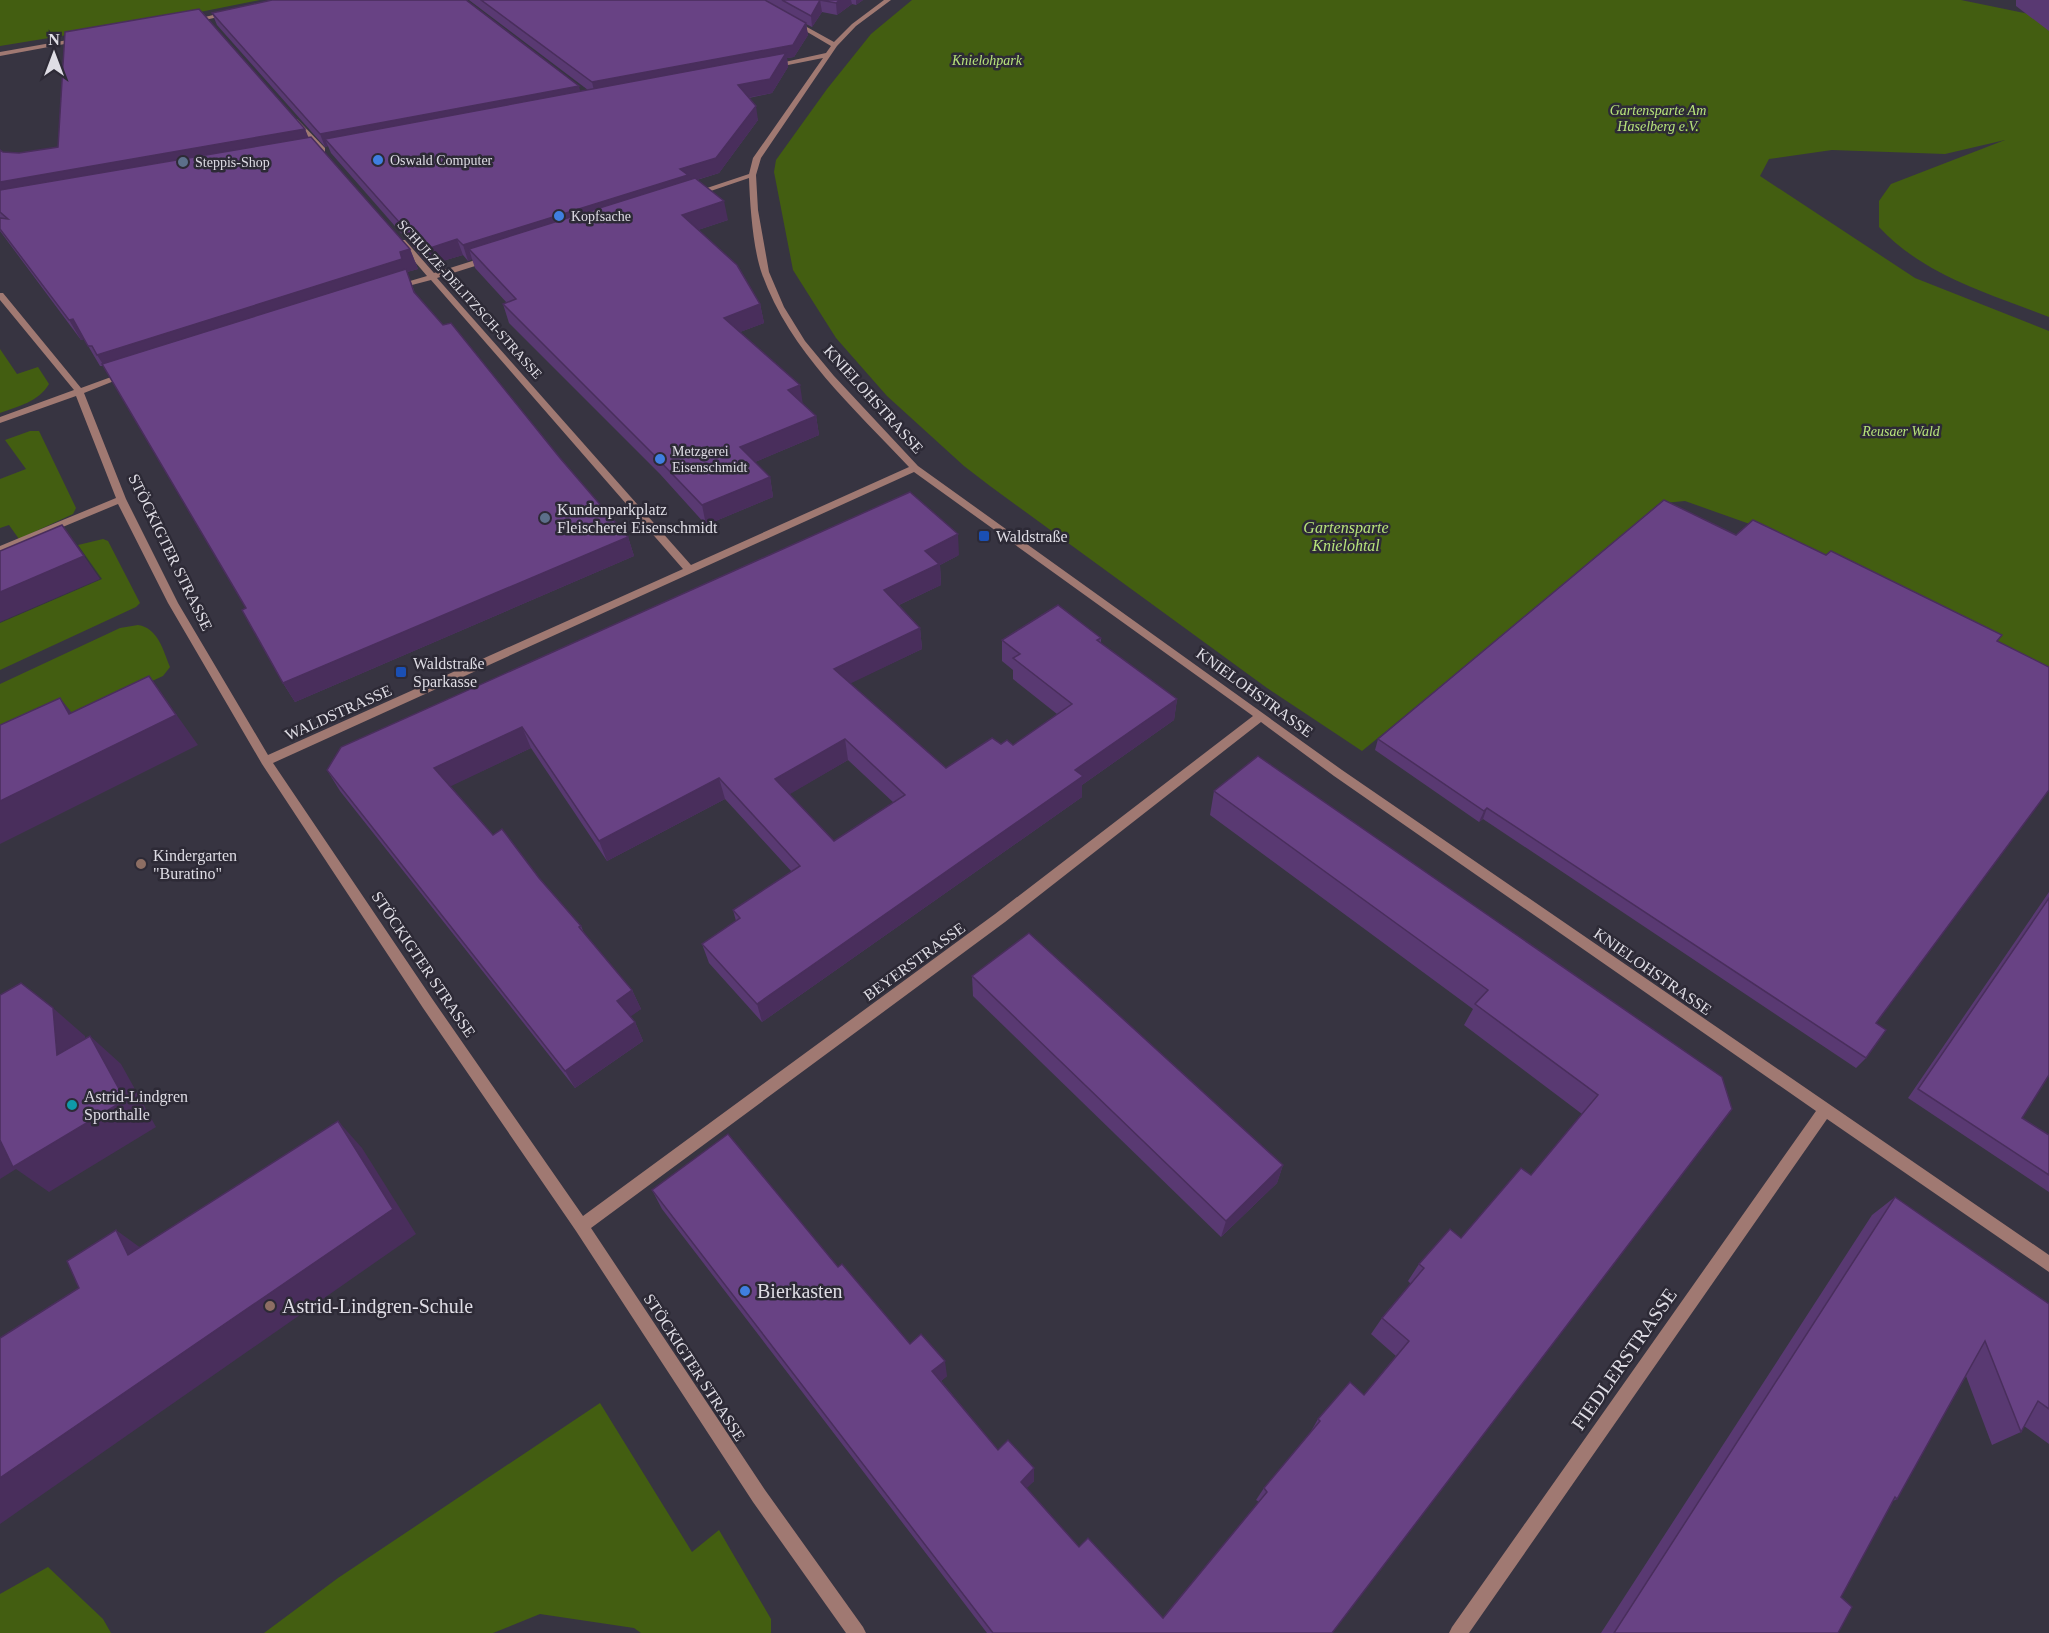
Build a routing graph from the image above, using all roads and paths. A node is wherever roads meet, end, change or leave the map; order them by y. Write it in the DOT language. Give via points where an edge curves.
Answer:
graph roads {
  1 [pos="888,0"];
  2 [pos="238,12"];
  3 [pos="784,17"];
  4 [pos="205,18"];
  5 [pos="182,22"];
  6 [pos="213,27"];
  7 [pos="89,39"];
  8 [pos="836,45"];
  9 [pos="0,54"];
  10 [pos="828,56"];
  11 [pos="769,67"];
  12 [pos="292,116"];
  13 [pos="335,149"];
  14 [pos="323,152"];
  15 [pos="312,153"];
  16 [pos="330,160"];
  17 [pos="752,175"];
  18 [pos="684,197"];
  19 [pos="395,235"];
  20 [pos="501,255"];
  21 [pos="433,277"];
  22 [pos="389,291"];
  23 [pos="0,295"];
  24 [pos="5,310"];
  25 [pos="134,373"];
  26 [pos="78,390"];
  27 [pos="0,420"];
  28 [pos="915,468"];
  29 [pos="121,499"];
  30 [pos="0,550"];
  31 [pos="690,571"];
  32 [pos="1261,716"];
  33 [pos="266,761"];
  34 [pos="1825,1110"];
  35 [pos="581,1227"];
  36 [pos="2049,1264"];
  37 [pos="856,1633"];
  38 [pos="1458,1633"];
  1 -- 8 [label="street, KNIELOHSTRASSE" via="854,25"];
  2 -- 4 [label="street"];
  3 -- 8 [label="street"];
  4 -- 5 [label="street"];
  4 -- 6 [label="street"];
  7 -- 9 [label="street"];
  8 -- 10 [label="street, KNIELOHSTRASSE"];
  10 -- 11 [label="street"];
  10 -- 17 [label="street, KNIELOHSTRASSE" via="757,158"];
  12 -- 14 [label="street"];
  13 -- 14 [label="street"];
  14 -- 15 [label="street"];
  14 -- 16 [label="street"];
  17 -- 18 [label="street"];
  17 -- 28 [label="street, KNIELOHSTRASSE" via="765,272 780,307 808,351"];
  19 -- 21 [label="street, SCHULZE-DELITZSCH-STRASSE"];
  20 -- 21 [label="street"];
  21 -- 22 [label="street"];
  21 -- 31 [label="street, SCHULZE-DELITZSCH-STRASSE"];
  23 -- 24 [label="street, STÖCKIGTER STRASSE"];
  24 -- 26 [label="street, STÖCKIGTER STRASSE"];
  25 -- 26 [label="street"];
  26 -- 27 [label="street"];
  26 -- 29 [label="street, STÖCKIGTER STRASSE"];
  28 -- 31 [label="street, WALDSTRASSE"];
  28 -- 32 [label="street, KNIELOHSTRASSE"];
  29 -- 30 [label="street"];
  29 -- 33 [label="street, STÖCKIGTER STRASSE" via="173,603"];
  31 -- 33 [label="street, WALDSTRASSE"];
  32 -- 34 [label="street, KNIELOHSTRASSE"];
  32 -- 35 [label="street, BEYERSTRASSE" via="1000,918"];
  33 -- 35 [label="street, STÖCKIGTER STRASSE"];
  34 -- 36 [label="street, KNIELOHSTRASSE"];
  34 -- 38 [label="street, FIEDLERSTRASSE"];
  35 -- 37 [label="street, STÖCKIGTER STRASSE" via="759,1496"];
}
